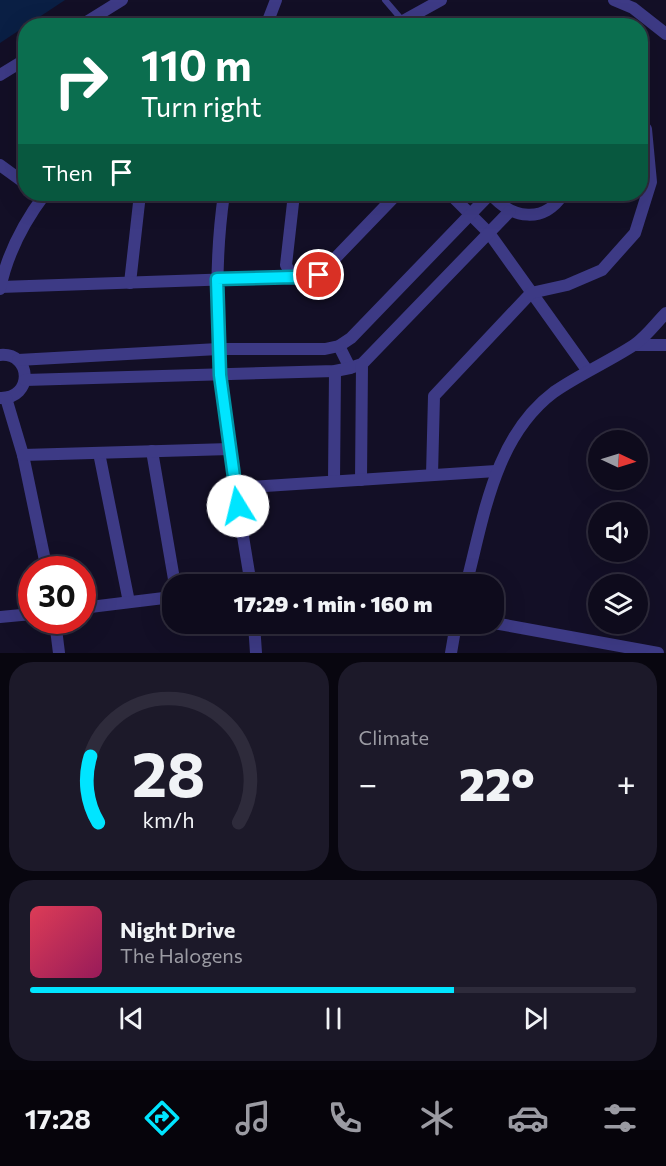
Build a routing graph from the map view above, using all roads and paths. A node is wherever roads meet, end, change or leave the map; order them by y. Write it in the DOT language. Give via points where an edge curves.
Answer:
graph roads {
  1 [pos="122,0"];
  2 [pos="276,0"];
  3 [pos="385,0"];
  4 [pos="441,0"];
  5 [pos="614,0"];
  6 [pos="93,18"];
  7 [pos="269,18"];
  8 [pos="398,18"];
  9 [pos="410,18"];
  10 [pos="646,18"];
  11 [pos="648,20"];
  12 [pos="666,34"];
  13 [pos="18,64"];
  14 [pos="0,75"];
  15 [pos="648,150"];
  16 [pos="0,165"];
  17 [pos="18,178"];
  18 [pos="648,192"];
  19 [pos="39,201"];
  20 [pos="139,201"];
  21 [pos="223,201"];
  22 [pos="293,201"];
  23 [pos="390,201"];
  24 [pos="457,201"];
  25 [pos="483,201"];
  26 [pos="497,201"];
  27 [pos="559,201"];
  28 [pos="645,201"];
  29 [pos="510,211"];
  30 [pos="470,213"];
  31 [pos="489,233"];
  32 [pos="294,277"];
  33 [pos="217,279"];
  34 [pos="130,282"];
  35 [pos="0,288"];
  36 [pos="531,293"];
  37 [pos="666,313"];
  38 [pos="635,345"];
  39 [pos="666,345"];
  40 [pos="339,346"];
  41 [pos="218,349"];
  42 [pos="0,355"];
  43 [pos="18,360"];
  44 [pos="356,366"];
  45 [pos="335,370"];
  46 [pos="587,370"];
  47 [pos="220,375"];
  48 [pos="25,380"];
  49 [pos="3,398"];
  50 [pos="230,448"];
  51 [pos="152,451"];
  52 [pos="99,453"];
  53 [pos="23,456"];
  54 [pos="496,471"];
  55 [pos="432,475"];
  56 [pos="361,480"];
  57 [pos="334,481"];
  58 [pos="236,488"];
  59 [pos="44,556"];
  60 [pos="173,574"];
  61 [pos="249,574"];
  62 [pos="469,574"];
  63 [pos="162,598"];
  64 [pos="129,602"];
  65 [pos="96,606"];
  66 [pos="18,615"];
  67 [pos="0,617"];
  68 [pos="504,625"];
  69 [pos="57,634"];
  70 [pos="255,634"];
  71 [pos="454,634"];
  72 [pos="59,653"];
  73 [pos="256,653"];
  74 [pos="451,653"];
  75 [pos="658,653"];
  1 -- 6 [label="street"];
  2 -- 7 [label="street"];
  3 -- 8 [label="lane"];
  4 -- 9 [label="street"];
  5 -- 10 [label="street"];
  11 -- 12 [label="street"];
  13 -- 14 [label="street"];
  15 -- 18 [label="street" via="651,182"];
  16 -- 17 [label="street"];
  19 -- 35 [label="street" via="6,264"];
  20 -- 34 [label="street"];
  21 -- 33 [label="street"];
  22 -- 32 [label="street" via="286,265"];
  23 -- 32 [label="street" via="319,275"];
  24 -- 30 [label="street"];
  25 -- 30 [label="street"];
  26 -- 29 [label="street"];
  27 -- 29 [label="street" via="537,214"];
  28 -- 36 [label="street" via="635,233 602,270 567,285"];
  29 -- 31 [label="street"];
  30 -- 31 [label="street"];
  30 -- 40 [label="street"];
  31 -- 36 [label="street"];
  31 -- 44 [label="street"];
  32 -- 33 [label="street"];
  33 -- 34 [label="street"];
  33 -- 41 [label="street"];
  34 -- 35 [label="street"];
  36 -- 46 [label="street"];
  36 -- 55 [label="street" via="434,396"];
  37 -- 38 [label="street"];
  38 -- 39 [label="street"];
  38 -- 46 [label="street"];
  40 -- 41 [label="street"];
  40 -- 44 [label="street"];
  41 -- 43 [label="street"];
  41 -- 47 [label="street"];
  42 -- 43 [label="street"];
  43 -- 48 [label="street"];
  44 -- 45 [label="street"];
  44 -- 56 [label="street"];
  45 -- 47 [label="street"];
  45 -- 57 [label="street"];
  46 -- 54 [label="street" via="552,394 531,415"];
  47 -- 48 [label="street"];
  47 -- 50 [label="street"];
  48 -- 49 [label="street" via="19,392"];
  49 -- 53 [label="street"];
  50 -- 51 [label="street"];
  50 -- 58 [label="street"];
  51 -- 52 [label="street"];
  51 -- 60 [label="street"];
  52 -- 53 [label="street"];
  52 -- 64 [label="street"];
  53 -- 59 [label="street"];
  54 -- 55 [label="street"];
  54 -- 62 [label="street"];
  55 -- 56 [label="street"];
  56 -- 57 [label="street"];
  57 -- 58 [label="street"];
  58 -- 61 [label="street"];
  63 -- 64 [label="street"];
  64 -- 65 [label="street"];
  66 -- 67 [label="street"];
  68 -- 75 [label="street"];
  69 -- 72 [label="street"];
  70 -- 73 [label="street"];
  71 -- 74 [label="street"];
}
